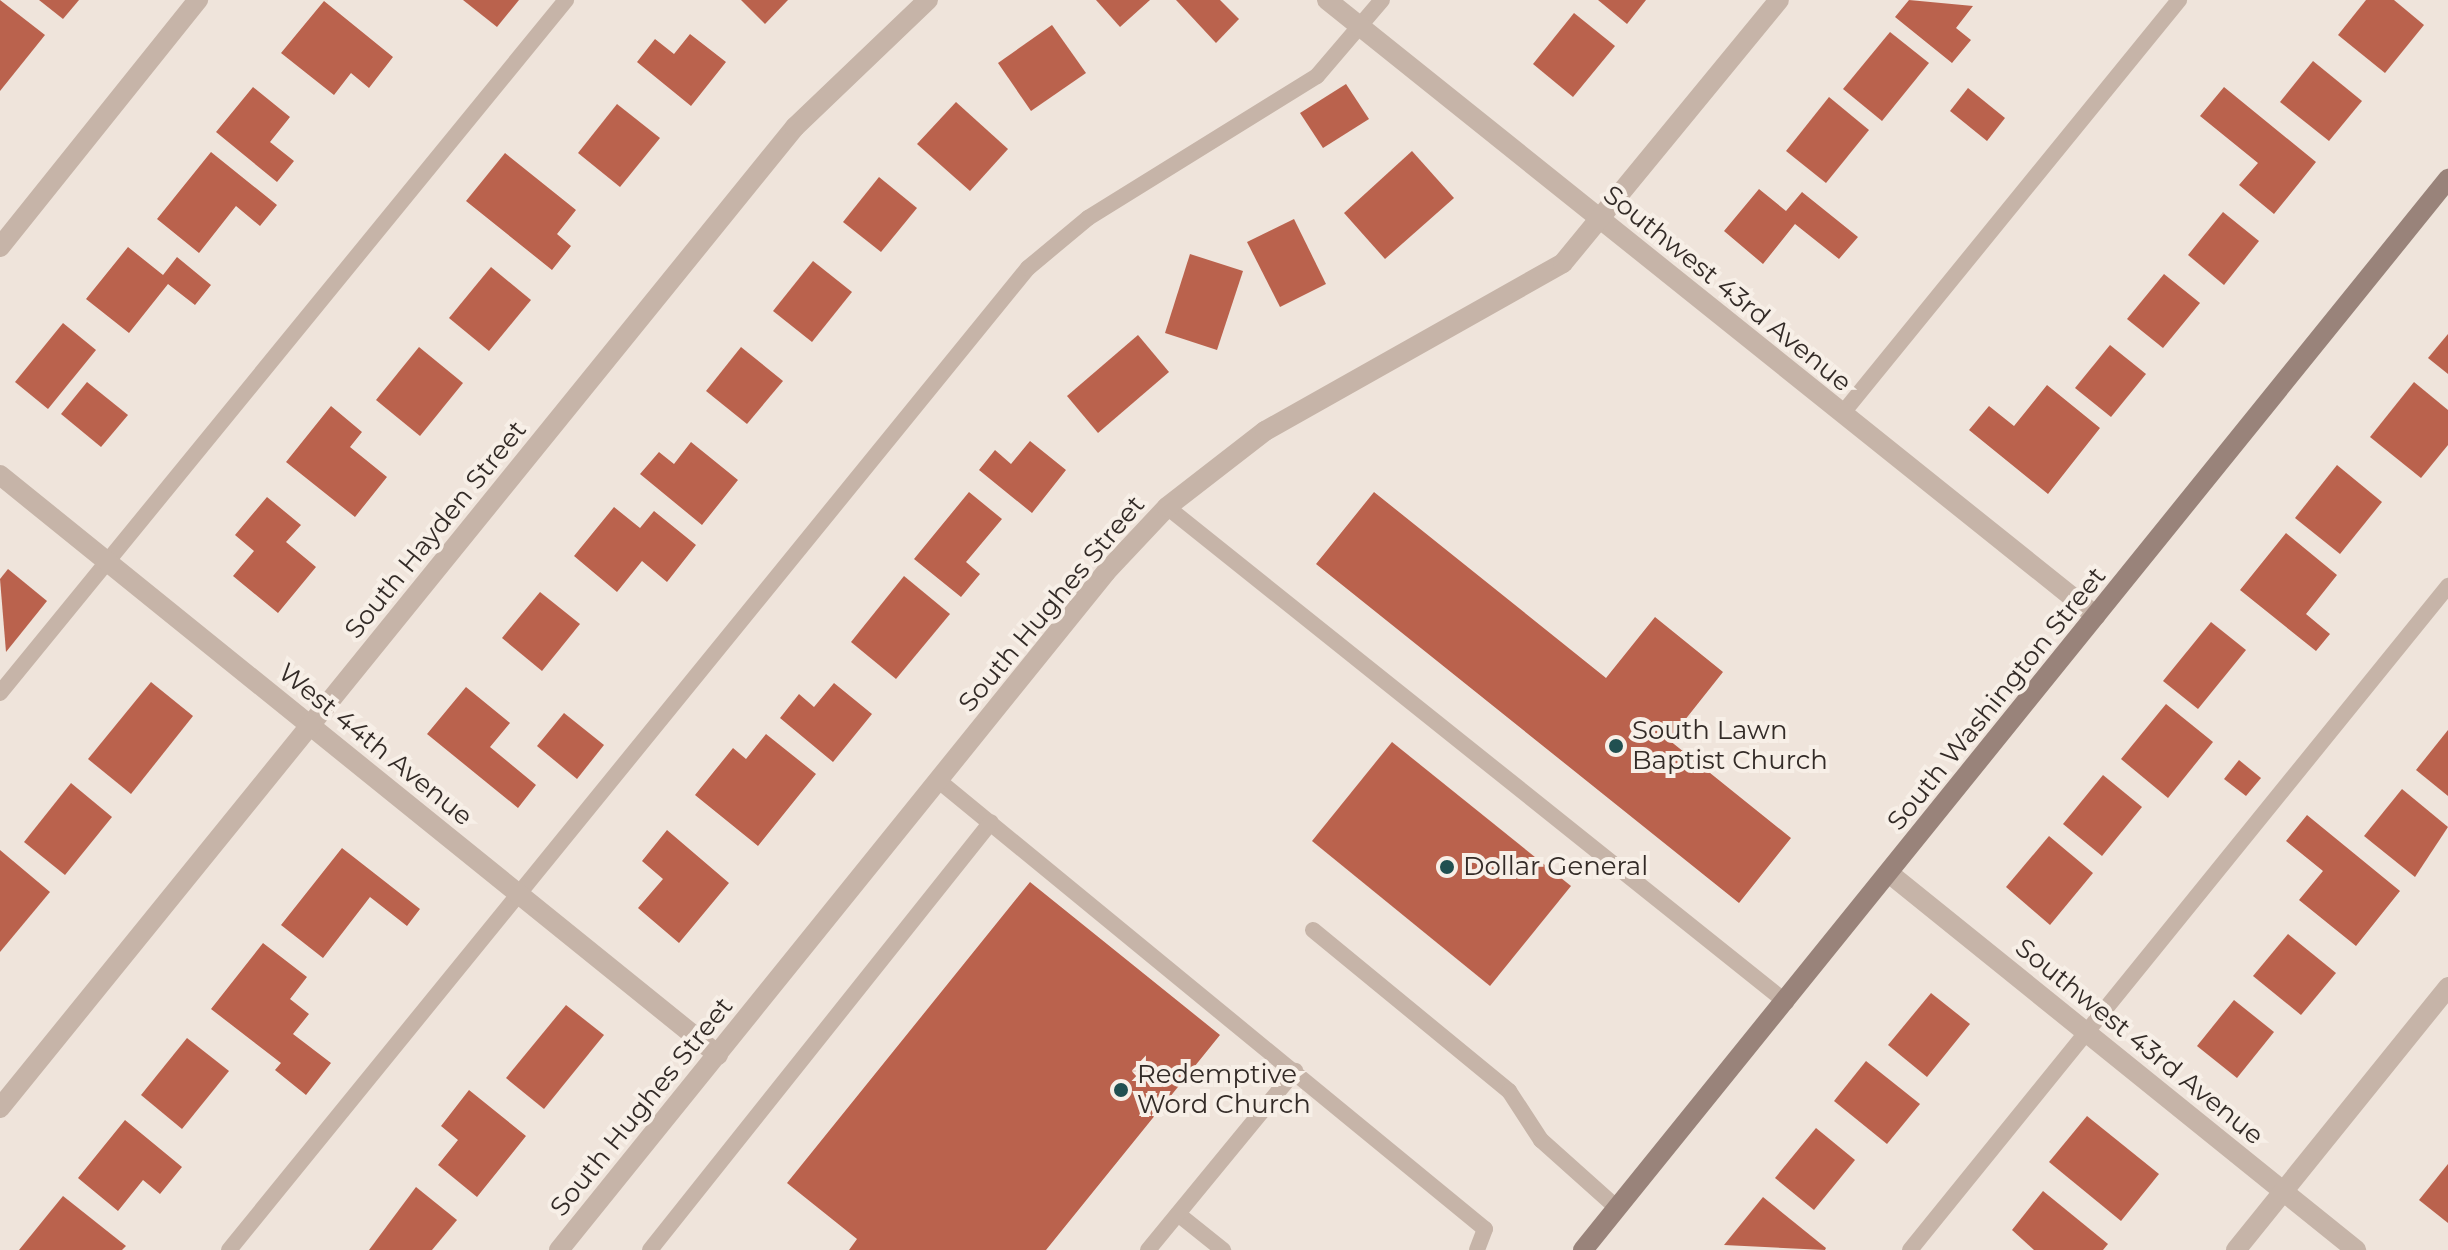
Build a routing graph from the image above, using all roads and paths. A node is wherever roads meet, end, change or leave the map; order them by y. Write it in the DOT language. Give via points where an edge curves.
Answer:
graph roads {
  1 [pos="198,0"];
  2 [pos="566,0"];
  3 [pos="928,0"];
  4 [pos="1327,0"];
  5 [pos="1382,0"];
  6 [pos="1779,0"];
  7 [pos="2179,0"];
  8 [pos="1361,27"];
  9 [pos="2448,179"];
  10 [pos="1602,222"];
  11 [pos="0,247"];
  12 [pos="1842,414"];
  13 [pos="0,475"];
  14 [pos="1167,507"];
  15 [pos="107,562"];
  16 [pos="2448,586"];
  17 [pos="2096,616"];
  18 [pos="0,693"];
  19 [pos="311,725"];
  20 [pos="939,781"];
  21 [pos="991,822"];
  22 [pos="1890,874"];
  23 [pos="515,891"];
  24 [pos="1313,930"];
  25 [pos="2448,987"];
  26 [pos="1786,1002"];
  27 [pos="2087,1033"];
  28 [pos="718,1055"];
  29 [pos="1295,1071"];
  30 [pos="0,1108"];
  31 [pos="2283,1191"];
  32 [pos="1617,1208"];
  33 [pos="1178,1214"];
  34 [pos="229,1250"];
  35 [pos="559,1250"];
  36 [pos="650,1250"];
  37 [pos="1148,1250"];
  38 [pos="1223,1250"];
  39 [pos="1477,1250"];
  40 [pos="1583,1250"];
  41 [pos="1910,1250"];
  42 [pos="2236,1250"];
  43 [pos="2356,1250"];
  1 -- 11 [label="street"];
  2 -- 15 [label="lane"];
  3 -- 19 [label="street, South Hayden Street" via="795,127"];
  4 -- 8 [label="street, Southwest 43rd Avenue"];
  5 -- 8 [label="lane"];
  6 -- 10 [label="street, South Hughes Street"];
  7 -- 12 [label="lane"];
  8 -- 10 [label="street, Southwest 43rd Avenue"];
  8 -- 23 [label="lane" via="1317,76 1088,218 1028,268"];
  9 -- 17 [label="main road, South Washington Street"];
  10 -- 12 [label="street, Southwest 43rd Avenue"];
  10 -- 14 [label="street, South Hughes Street" via="1533,283 1265,431"];
  12 -- 17 [label="street, Southwest 43rd Avenue"];
  13 -- 15 [label="street, West 44th Avenue"];
  14 -- 20 [label="street, South Hughes Street"];
  14 -- 26 [label="lane"];
  15 -- 18 [label="lane"];
  15 -- 19 [label="street, West 44th Avenue"];
  16 -- 27 [label="lane"];
  17 -- 22 [label="main road, South Washington Street"];
  19 -- 23 [label="street, West 44th Avenue"];
  19 -- 30 [label="street, South Hayden Street"];
  20 -- 21 [label="lane"];
  20 -- 28 [label="street, South Hughes Street"];
  21 -- 29 [label="lane"];
  21 -- 36 [label="lane"];
  22 -- 26 [label="main road, South Washington Street"];
  22 -- 27 [label="street, Southwest 43rd Avenue"];
  23 -- 28 [label="street, West 44th Avenue"];
  23 -- 34 [label="lane"];
  24 -- 32 [label="lane" via="1509,1091 1541,1140"];
  25 -- 31 [label="street"];
  26 -- 32 [label="main road, South Washington Street"];
  27 -- 31 [label="street, Southwest 43rd Avenue"];
  27 -- 41 [label="lane"];
  28 -- 35 [label="street, South Hughes Street"];
  29 -- 33 [label="lane"];
  29 -- 39 [label="lane" via="1485,1229"];
  31 -- 42 [label="street"];
  31 -- 43 [label="street, Southwest 43rd Avenue"];
  32 -- 40 [label="main road, South Washington Street"];
  33 -- 37 [label="lane"];
  33 -- 38 [label="lane"];
}
